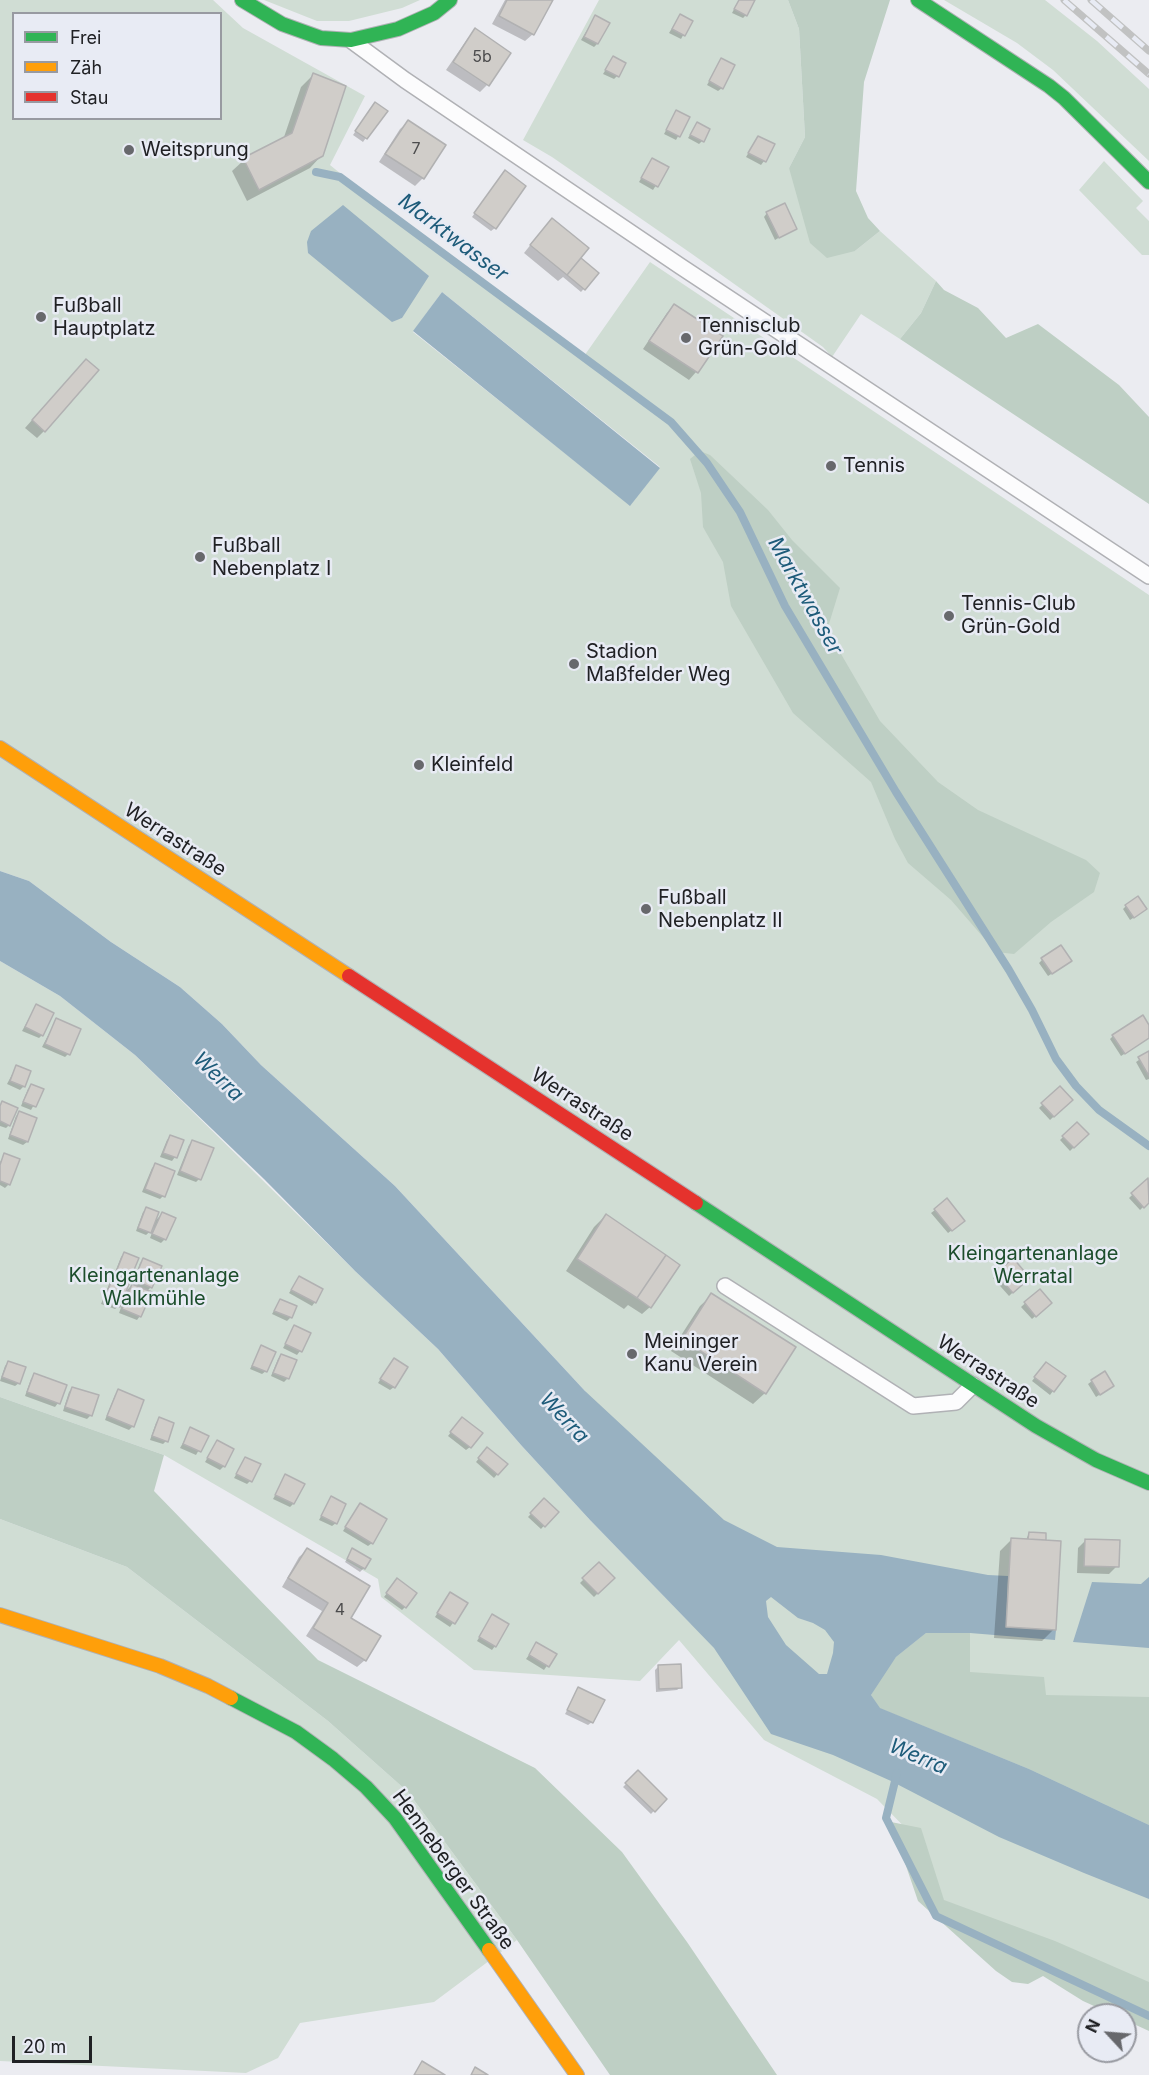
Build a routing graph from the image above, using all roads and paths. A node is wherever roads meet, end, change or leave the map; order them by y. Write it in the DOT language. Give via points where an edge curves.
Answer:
graph roads {
  1 [pos="242,0"];
  2 [pos="450,0"];
  3 [pos="918,0"];
  4 [pos="351,40"];
  5 [pos="1149,182"];
  6 [pos="1149,576"];
  7 [pos="0,748"];
  8 [pos="725,1286"];
  9 [pos="973,1385"];
  10 [pos="1149,1483"];
  11 [pos="0,1615"];
  12 [pos="577,2075"];
  1 -- 4 [label="street" via="282,24 321,38"];
  2 -- 4 [label="street" via="434,13 398,29"];
  3 -- 5 [label="street" via="1049,86"];
  4 -- 6 [label="lane" via="670,260"];
  7 -- 9 [label="street, Werrastraße"];
  8 -- 9 [label="lane" via="913,1406 956,1402"];
  9 -- 10 [label="street, Werrastraße" via="1096,1460"];
  11 -- 12 [label="street, Henneberger Straße" via="160,1666 208,1686 296,1732 333,1759 395,1818"];
}
